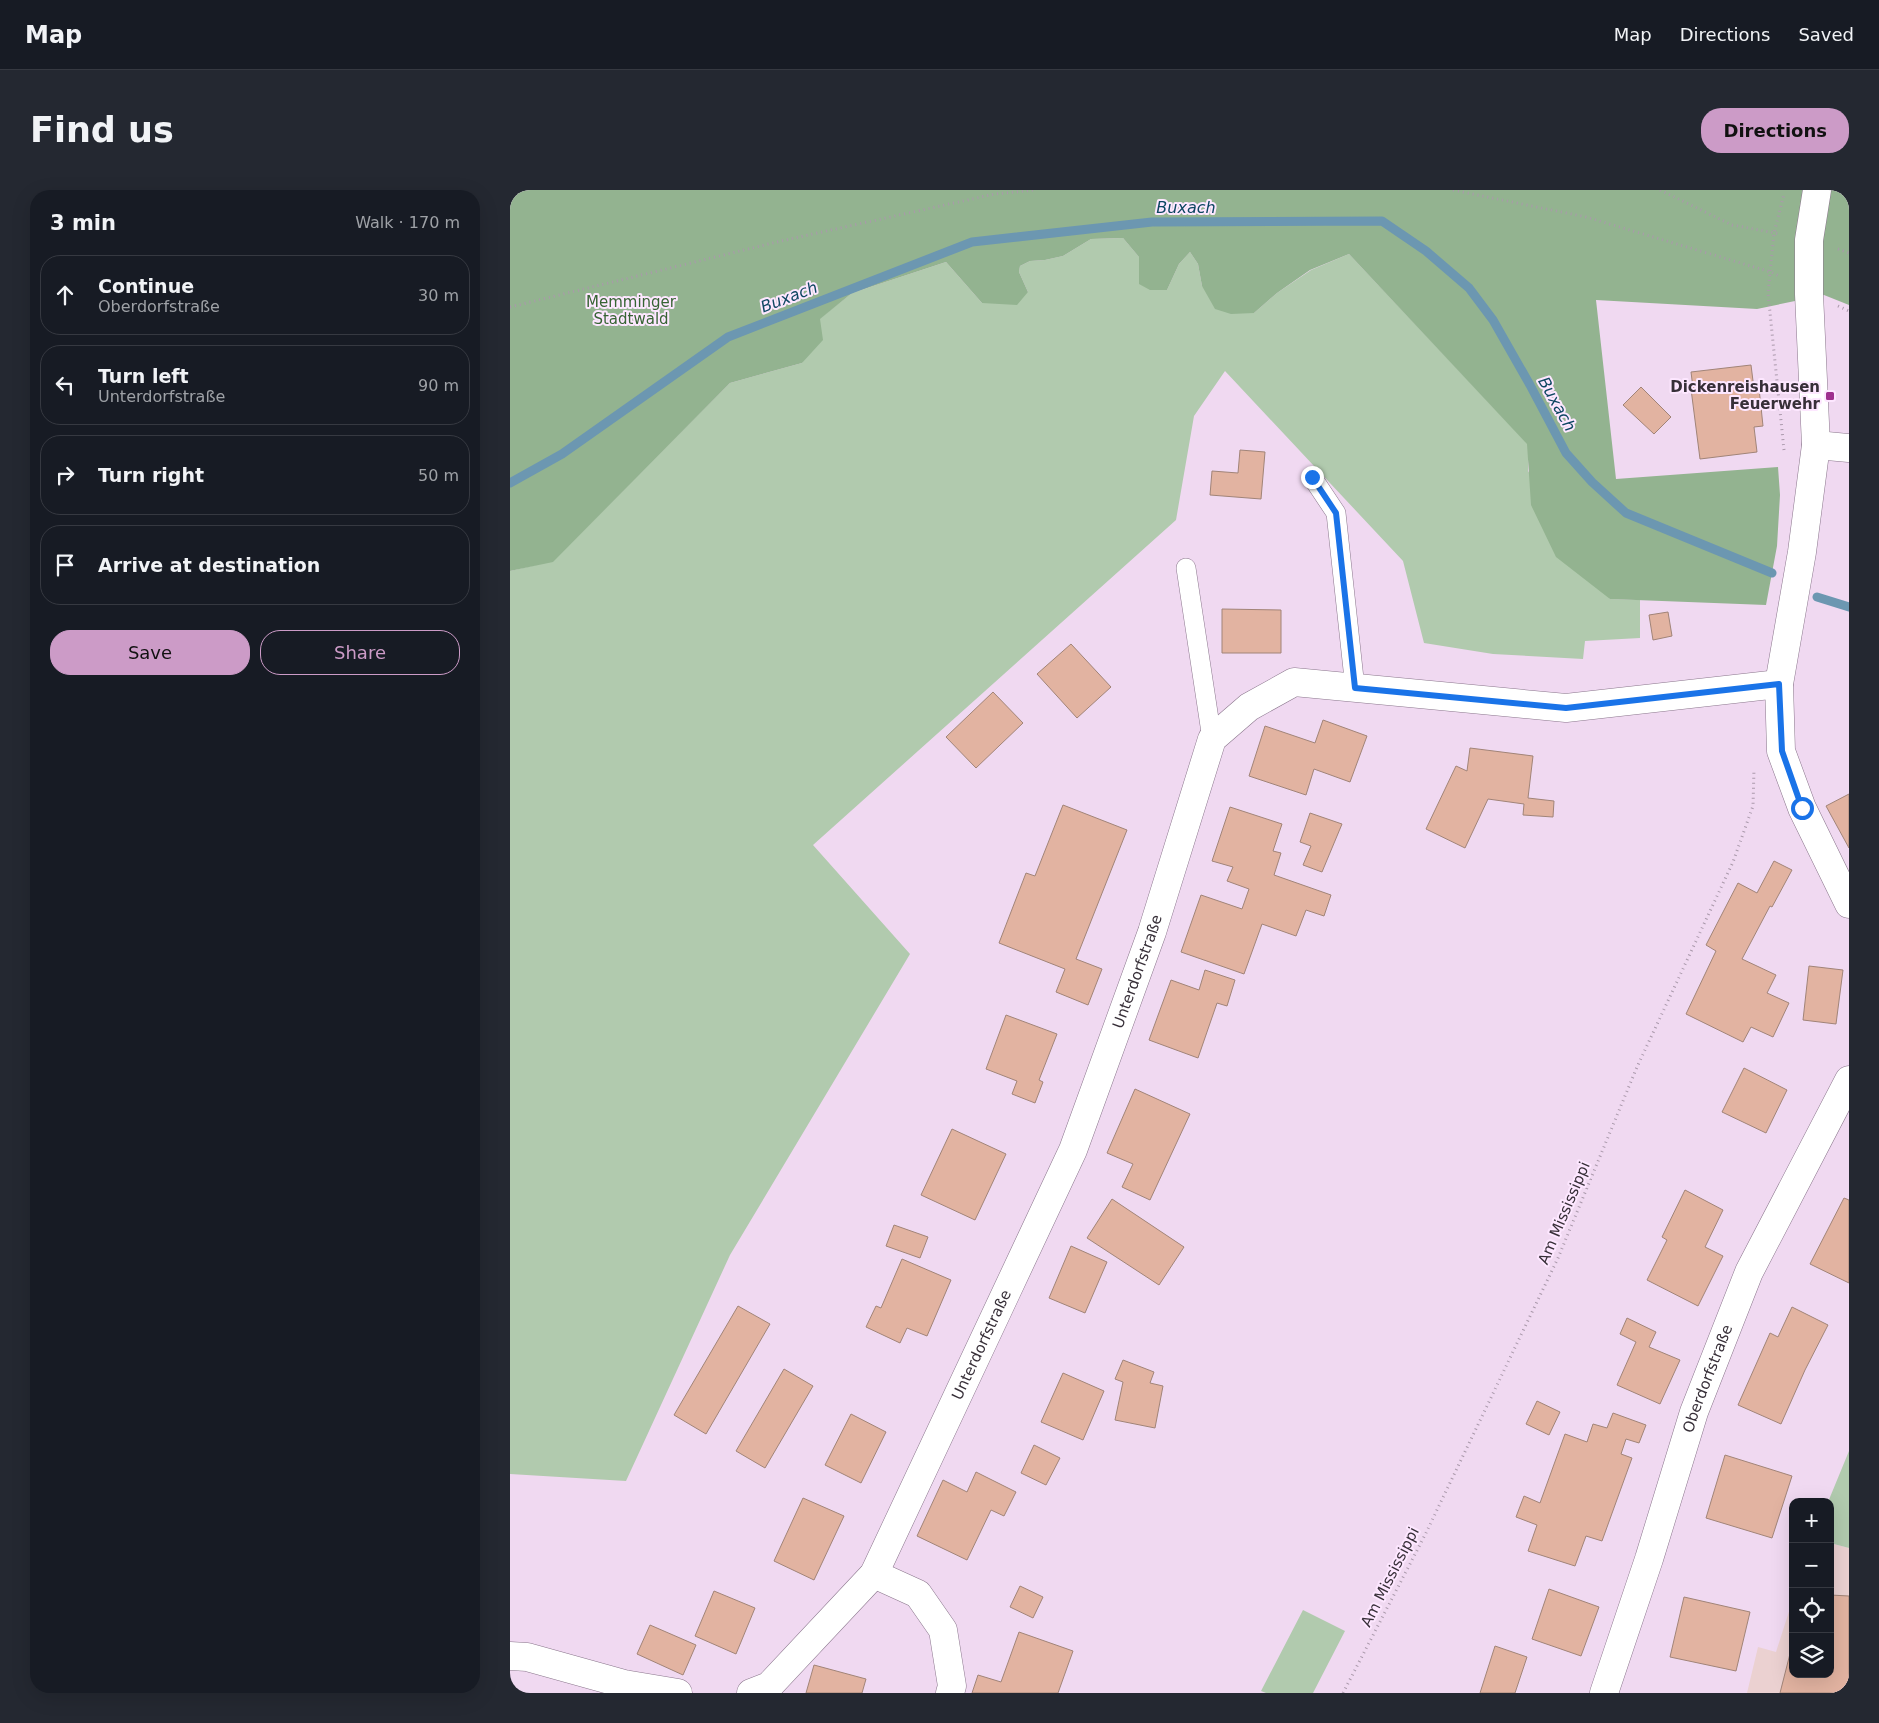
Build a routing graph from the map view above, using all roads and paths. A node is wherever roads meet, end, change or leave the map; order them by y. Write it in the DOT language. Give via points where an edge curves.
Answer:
graph roads {
  1 [pos="1034,190"];
  2 [pos="1453,190"];
  3 [pos="1660,190"];
  4 [pos="1786,190"];
  5 [pos="1817,190"];
  6 [pos="1774,233"];
  7 [pos="1809,240"];
  8 [pos="1771,272"];
  9 [pos="510,307"];
  10 [pos="1816,446"];
  11 [pos="1784,448"];
  12 [pos="1849,448"];
  13 [pos="1312,477"];
  14 [pos="1186,568"];
  15 [pos="1779,684"];
  16 [pos="1355,688"];
  17 [pos="1212,739"];
  18 [pos="1755,763"];
  19 [pos="1849,904"];
  20 [pos="1849,1080"];
  21 [pos="874,1574"];
  22 [pos="510,1656"];
  23 [pos="763,1691"];
  24 [pos="678,1693"];
  25 [pos="950,1693"];
  26 [pos="1343,1693"];
  27 [pos="1604,1693"];
  1 -- 9 [label="path" via="995,194 781,241"];
  2 -- 8 [label="path" via="1586,217"];
  3 -- 6 [label="path" via="1732,225"];
  4 -- 6 [label="path"];
  5 -- 7 [label="street"];
  6 -- 7 [label="path"];
  6 -- 8 [label="path"];
  7 -- 10 [label="street"];
  8 -- 11 [label="path" via="1768,294"];
  10 -- 12 [label="street"];
  10 -- 15 [label="street"];
  13 -- 16 [label="lane" via="1336,513"];
  14 -- 17 [label="lane"];
  15 -- 16 [label="street" via="1566,708"];
  15 -- 19 [label="street" via="1782,751 1802,808"];
  16 -- 17 [label="street" via="1294,682 1249,707"];
  17 -- 21 [label="street, Unterdorfstraße" via="1152,932 1073,1150"];
  18 -- 26 [label="path, Am Mississippi" via="1753,806 1733,862 1637,1067 1558,1258 1425,1535"];
  20 -- 27 [label="street, Oberdorfstraße" via="1749,1272 1694,1412"];
  21 -- 23 [label="street, Unterdorfstraße"];
  21 -- 25 [label="street" via="918,1594 943,1630 952,1686"];
  22 -- 24 [label="street" via="527,1657 624,1684"];
}
